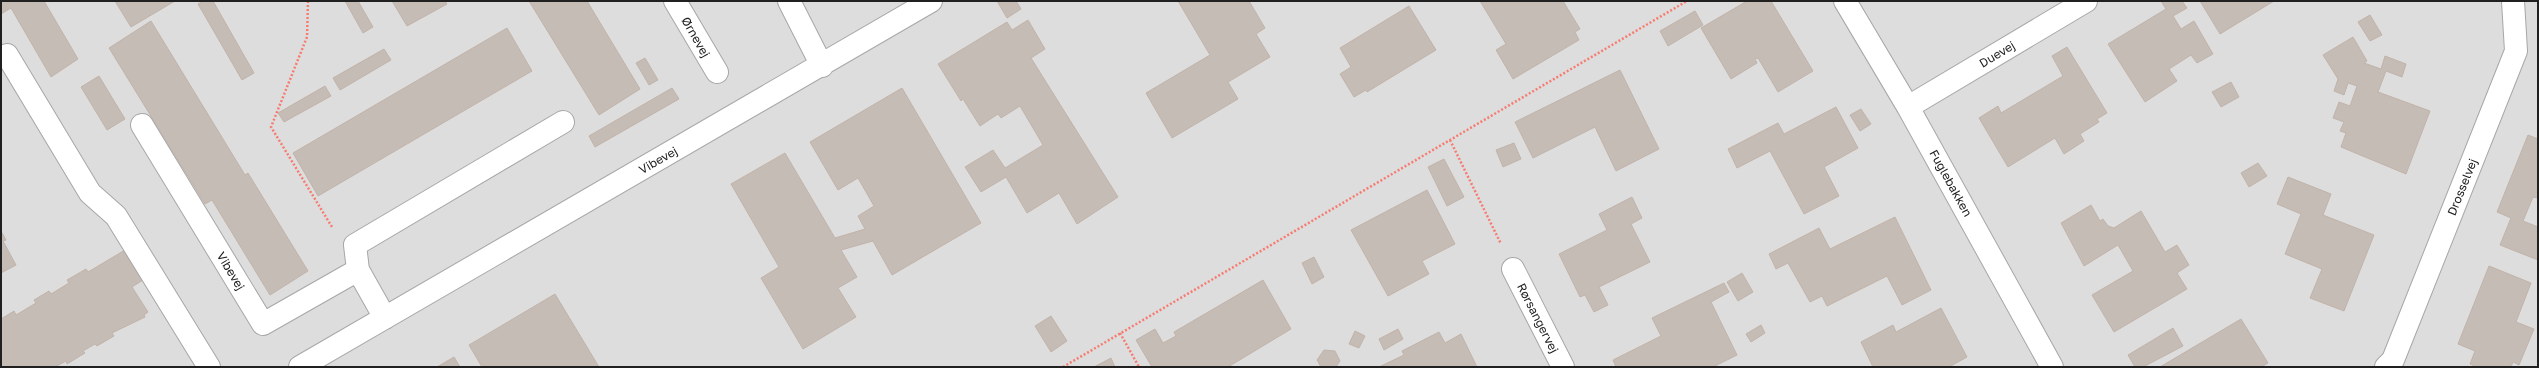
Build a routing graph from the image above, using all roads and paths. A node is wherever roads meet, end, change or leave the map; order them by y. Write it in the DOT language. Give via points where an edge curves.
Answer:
graph roads {
  1 [pos="308,1"];
  2 [pos="675,1"];
  3 [pos="789,1"];
  4 [pos="931,1"];
  5 [pos="1687,1"];
  6 [pos="1845,1"];
  7 [pos="2086,1"];
  8 [pos="2513,1"];
  9 [pos="7,55"];
  10 [pos="822,66"];
  11 [pos="717,72"];
  12 [pos="1908,107"];
  13 [pos="562,122"];
  14 [pos="142,125"];
  15 [pos="1450,140"];
  16 [pos="355,245"];
  17 [pos="1513,269"];
  18 [pos="358,270"];
  19 [pos="385,318"];
  20 [pos="1120,333"];
  21 [pos="209,367"];
  22 [pos="300,367"];
  23 [pos="1063,367"];
  24 [pos="1139,367"];
  25 [pos="1563,367"];
  26 [pos="2052,367"];
  27 [pos="2386,367"];
  1 -- 16 [label="path" via="306,37 272,127 334,231"];
  2 -- 11 [label="street, Ørnevej"];
  3 -- 10 [label="street"];
  4 -- 10 [label="street, Vibevej"];
  5 -- 15 [label="path"];
  6 -- 12 [label="street, Fuglebakken"];
  7 -- 12 [label="street, Duevej"];
  8 -- 27 [label="street, Drosselvej" via="2516,51 2393,360"];
  9 -- 21 [label="street" via="90,194 116,216"];
  10 -- 19 [label="street, Vibevej"];
  12 -- 26 [label="street, Fuglebakken"];
  13 -- 16 [label="street"];
  14 -- 18 [label="street, Vibevej" via="263,324"];
  15 -- 17 [label="path"];
  15 -- 20 [label="path"];
  16 -- 18 [label="street"];
  17 -- 25 [label="street, Rørsangervej"];
  18 -- 19 [label="street"];
  19 -- 22 [label="street, Vibevej"];
  20 -- 23 [label="path"];
  20 -- 24 [label="path"];
}
